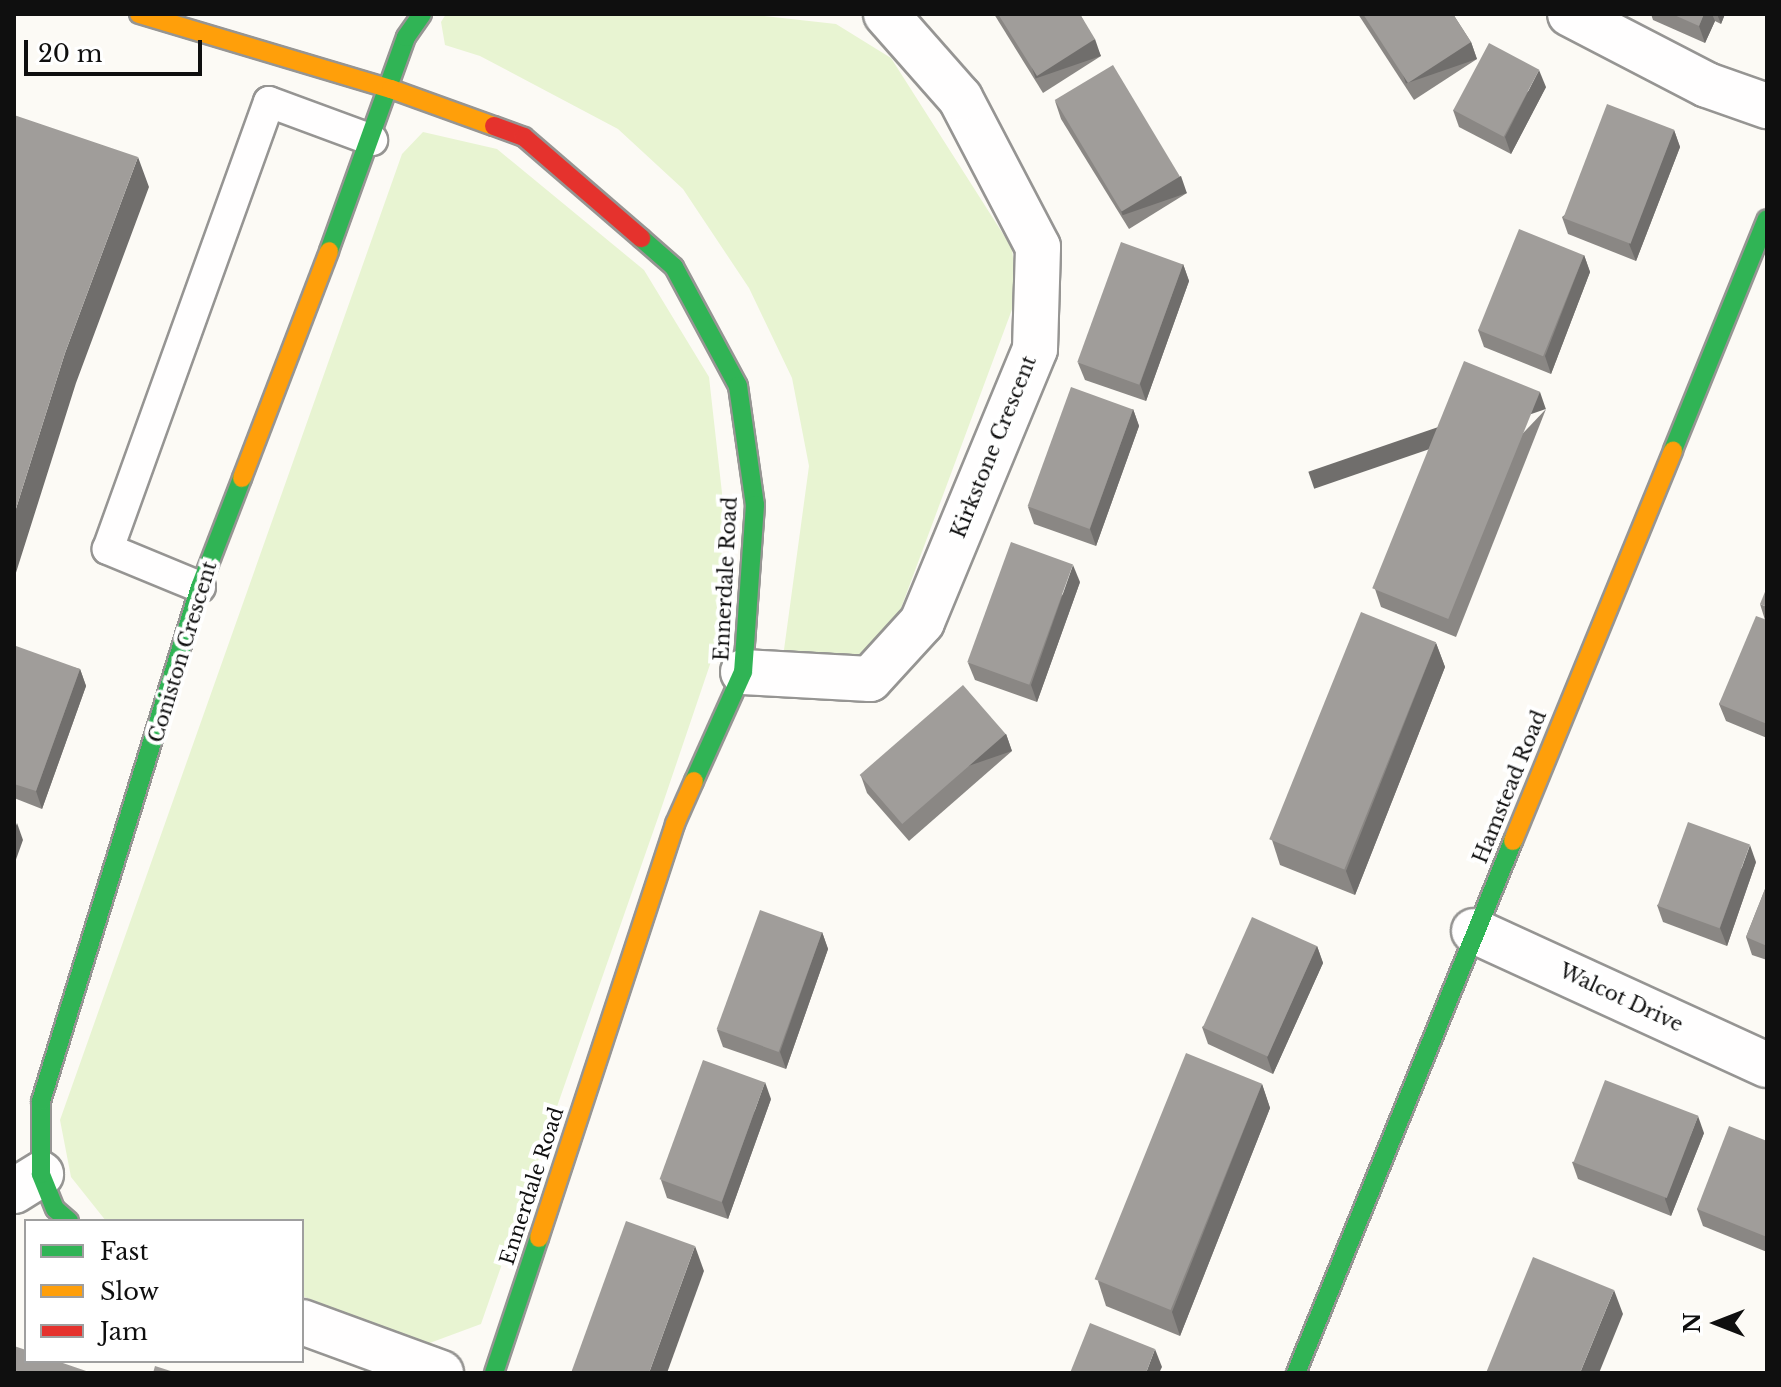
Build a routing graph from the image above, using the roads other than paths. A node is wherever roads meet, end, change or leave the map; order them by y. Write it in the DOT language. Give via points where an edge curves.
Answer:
graph roads {
  1 [pos="139,14"];
  2 [pos="422,14"];
  3 [pos="886,14"];
  4 [pos="1570,14"];
  5 [pos="391,89"];
  6 [pos="1767,106"];
  7 [pos="372,140"];
  8 [pos="1767,219"];
  9 [pos="200,587"];
  10 [pos="743,672"];
  11 [pos="1474,931"];
  12 [pos="1767,1065"];
  13 [pos="28,1182"];
  14 [pos="67,1219"];
  15 [pos="304,1323"];
  16 [pos="441,1373"];
  17 [pos="494,1373"];
  18 [pos="1296,1373"];
  1 -- 5 [label="street, Ennerdale Road"];
  2 -- 5 [label="street" via="406,37"];
  3 -- 10 [label="street, Kirkstone Crescent" via="960,98 1038,247 1035,349 922,622 870,679"];
  4 -- 6 [label="street" via="1707,85"];
  5 -- 7 [label="street, Coniston Crescent"];
  5 -- 10 [label="street, Ennerdale Road" via="524,137 674,267 738,386 755,505"];
  7 -- 9 [label="street, Coniston Crescent"];
  7 -- 9 [label="lane" via="269,102 108,549"];
  8 -- 11 [label="street, Hamstead Road"];
  9 -- 13 [label="street, Coniston Crescent" via="41,1101"];
  10 -- 17 [label="street, Ennerdale Road" via="675,824"];
  11 -- 12 [label="street, Walcot Drive"];
  11 -- 18 [label="street, Hamstead Road"];
  13 -- 14 [label="street, Coniston Crescent"];
  15 -- 16 [label="street"];
}
